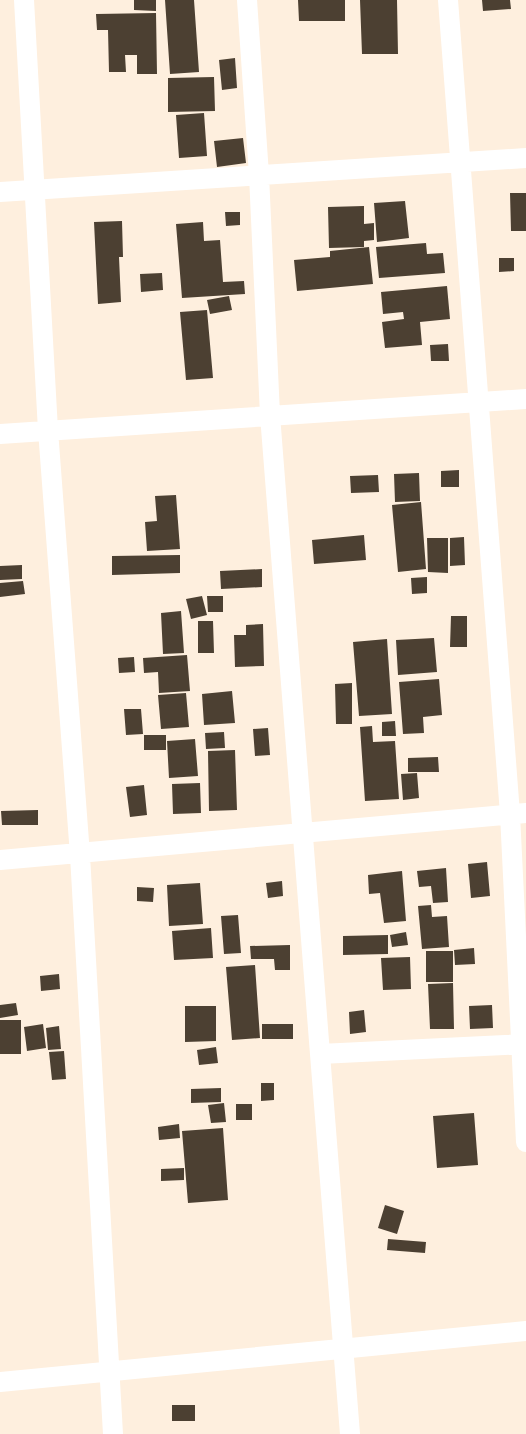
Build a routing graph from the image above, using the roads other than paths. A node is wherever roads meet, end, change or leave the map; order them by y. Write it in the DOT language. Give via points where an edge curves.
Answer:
graph roads {
  1 [pos="24,0"];
  2 [pos="248,0"];
  3 [pos="448,0"];
  4 [pos="526,158"];
  5 [pos="461,162"];
  6 [pos="259,175"];
  7 [pos="35,190"];
  8 [pos="0,192"];
  9 [pos="526,399"];
  10 [pos="479,402"];
  11 [pos="270,415"];
  12 [pos="48,430"];
  13 [pos="0,434"];
  14 [pos="518,814"];
  15 [pos="303,832"];
  16 [pos="80,855"];
  17 [pos="0,860"];
  18 [pos="523,1044"];
  19 [pos="320,1054"];
  20 [pos="526,1142"];
  21 [pos="526,1331"];
  22 [pos="344,1347"];
  23 [pos="108,1371"];
  24 [pos="0,1382"];
  25 [pos="113,1434"];
  26 [pos="350,1434"];
  1 -- 7 [label="street"];
  2 -- 6 [label="street"];
  3 -- 5 [label="street"];
  4 -- 5 [label="street"];
  5 -- 6 [label="street"];
  5 -- 10 [label="street"];
  6 -- 7 [label="street"];
  6 -- 11 [label="street"];
  7 -- 8 [label="street"];
  7 -- 12 [label="street"];
  9 -- 10 [label="street"];
  10 -- 11 [label="street"];
  10 -- 14 [label="street"];
  11 -- 12 [label="street"];
  11 -- 15 [label="street"];
  12 -- 13 [label="street"];
  12 -- 16 [label="street"];
  14 -- 15 [label="street"];
  14 -- 18 [label="street"];
  15 -- 16 [label="street"];
  15 -- 19 [label="street"];
  16 -- 17 [label="street"];
  16 -- 23 [label="street"];
  18 -- 19 [label="street"];
  18 -- 20 [label="street"];
  19 -- 22 [label="street"];
  21 -- 22 [label="street"];
  22 -- 23 [label="street"];
  22 -- 26 [label="street"];
  23 -- 24 [label="street"];
  23 -- 25 [label="street"];
}
